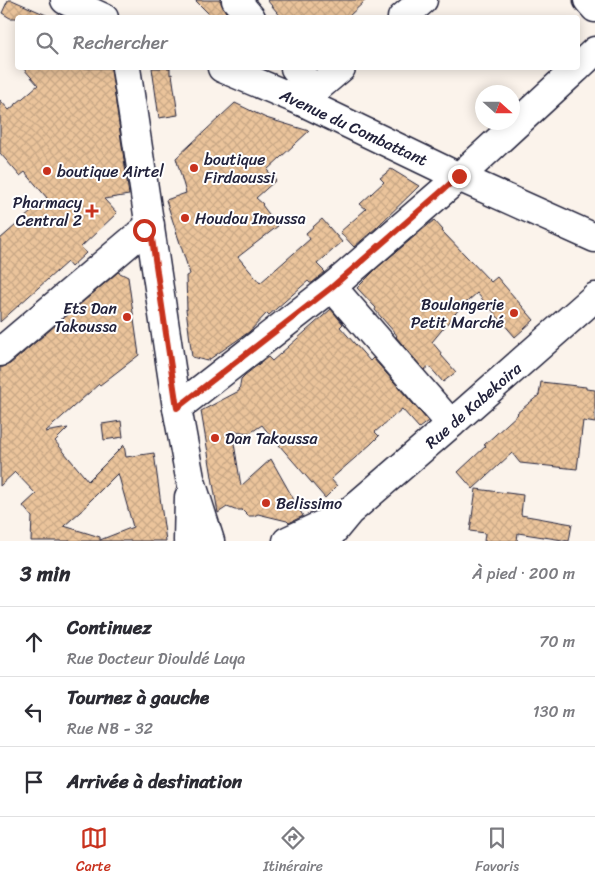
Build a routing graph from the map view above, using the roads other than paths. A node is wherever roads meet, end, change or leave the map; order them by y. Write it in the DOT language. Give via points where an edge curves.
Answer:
graph roads {
  1 [pos="65,0"];
  2 [pos="115,0"];
  3 [pos="423,0"];
  4 [pos="588,0"];
  5 [pos="595,8"];
  6 [pos="98,15"];
  7 [pos="118,15"];
  8 [pos="406,15"];
  9 [pos="595,50"];
  10 [pos="580,64"];
  11 [pos="126,70"];
  12 [pos="228,70"];
  13 [pos="296,70"];
  14 [pos="339,70"];
  15 [pos="574,70"];
  16 [pos="309,96"];
  17 [pos="459,176"];
  18 [pos="150,225"];
  19 [pos="595,238"];
  20 [pos="332,287"];
  21 [pos="595,297"];
  22 [pos="0,352"];
  23 [pos="177,408"];
  24 [pos="451,424"];
  25 [pos="190,478"];
  26 [pos="349,512"];
  27 [pos="188,541"];
  28 [pos="210,541"];
  29 [pos="286,541"];
  30 [pos="325,541"];
  1 -- 6 [label="street"];
  2 -- 7 [label="street"];
  3 -- 8 [label="street"];
  4 -- 5 [label="street"];
  9 -- 10 [label="street"];
  11 -- 18 [label="street"];
  12 -- 16 [label="street, Avenue du Combattant"];
  13 -- 16 [label="street"];
  14 -- 16 [label="street"];
  15 -- 17 [label="street"];
  16 -- 17 [label="street, Avenue du Combattant"];
  17 -- 19 [label="street, Avenue du Combattant"];
  17 -- 20 [label="street"];
  18 -- 22 [label="street"];
  18 -- 23 [label="street"];
  20 -- 23 [label="street"];
  20 -- 24 [label="street"];
  21 -- 24 [label="street, Rue de Kabekoira"];
  23 -- 25 [label="street"];
  24 -- 26 [label="street, Rue de Kabekoira"];
  25 -- 27 [label="street"];
  25 -- 28 [label="street"];
  26 -- 29 [label="street, Rue de Kabekoira"];
  26 -- 30 [label="street, Rue de Kabekoira"];
}
